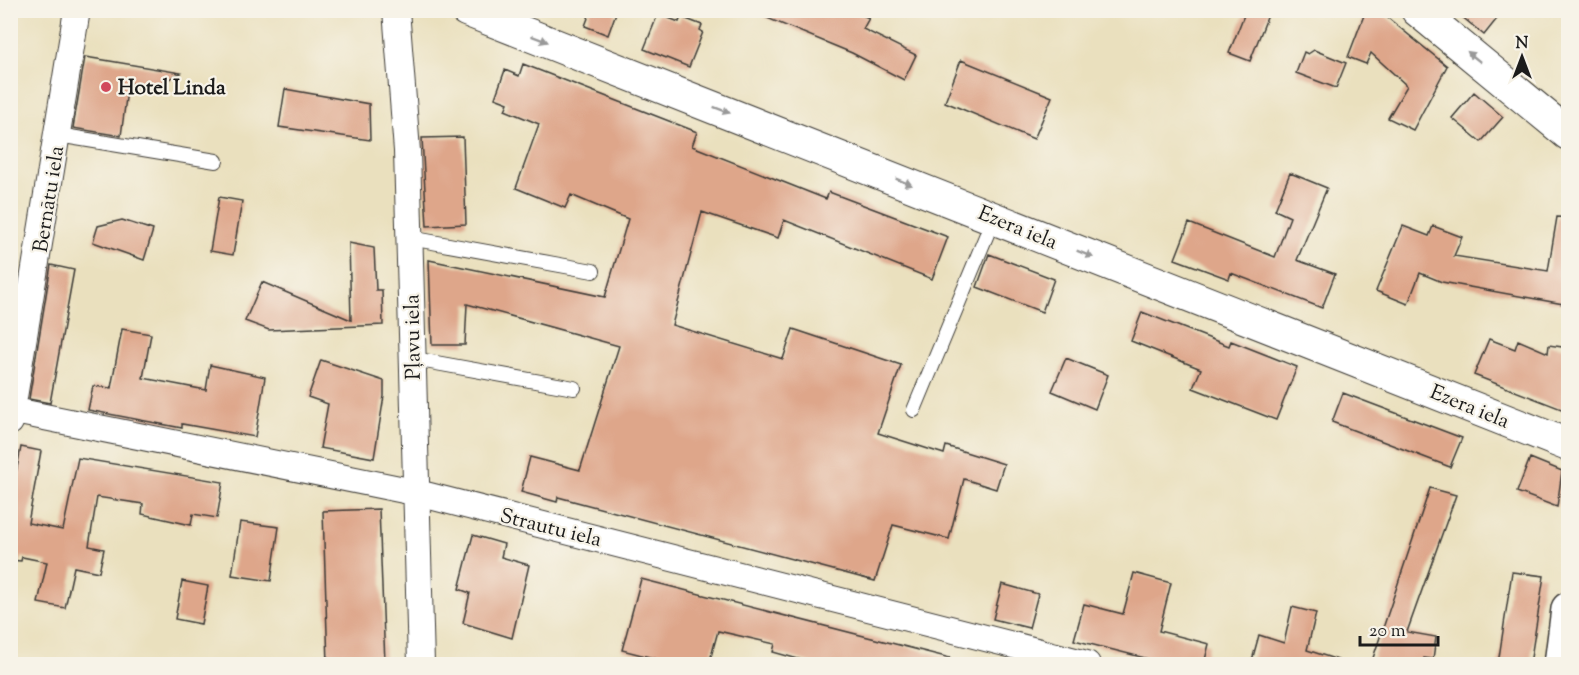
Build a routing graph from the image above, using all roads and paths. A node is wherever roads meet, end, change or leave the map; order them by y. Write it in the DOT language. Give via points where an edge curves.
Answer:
graph roads {
  1 [pos="77,10"];
  2 [pos="396,10"];
  3 [pos="466,10"];
  4 [pos="1418,10"];
  5 [pos="1569,134"];
  6 [pos="58,135"];
  7 [pos="216,161"];
  8 [pos="994,217"];
  9 [pos="410,238"];
  10 [pos="593,271"];
  11 [pos="414,358"];
  12 [pos="574,388"];
  13 [pos="914,410"];
  14 [pos="11,414"];
  15 [pos="1569,445"];
  16 [pos="414,492"];
  17 [pos="1569,609"];
  18 [pos="421,664"];
  19 [pos="1087,664"];
  20 [pos="1561,664"];
  1 -- 6 [label="street, Bernātu iela"];
  2 -- 9 [label="street, Pļavu iela"];
  3 -- 8 [label="street, Ezera iela, one-way"];
  5 -- 4 [label="street, one-way"];
  6 -- 7 [label="lane"];
  6 -- 14 [label="street, Bernātu iela"];
  8 -- 13 [label="lane"];
  8 -- 15 [label="street, Ezera iela, one-way"];
  9 -- 10 [label="lane"];
  9 -- 11 [label="street, Pļavu iela"];
  11 -- 12 [label="lane"];
  11 -- 16 [label="street, Pļavu iela"];
  14 -- 16 [label="street, Strautu iela"];
  16 -- 18 [label="street, Pļavu iela"];
  16 -- 19 [label="street, Strautu iela"];
  17 -- 20 [label="highway"];
}
